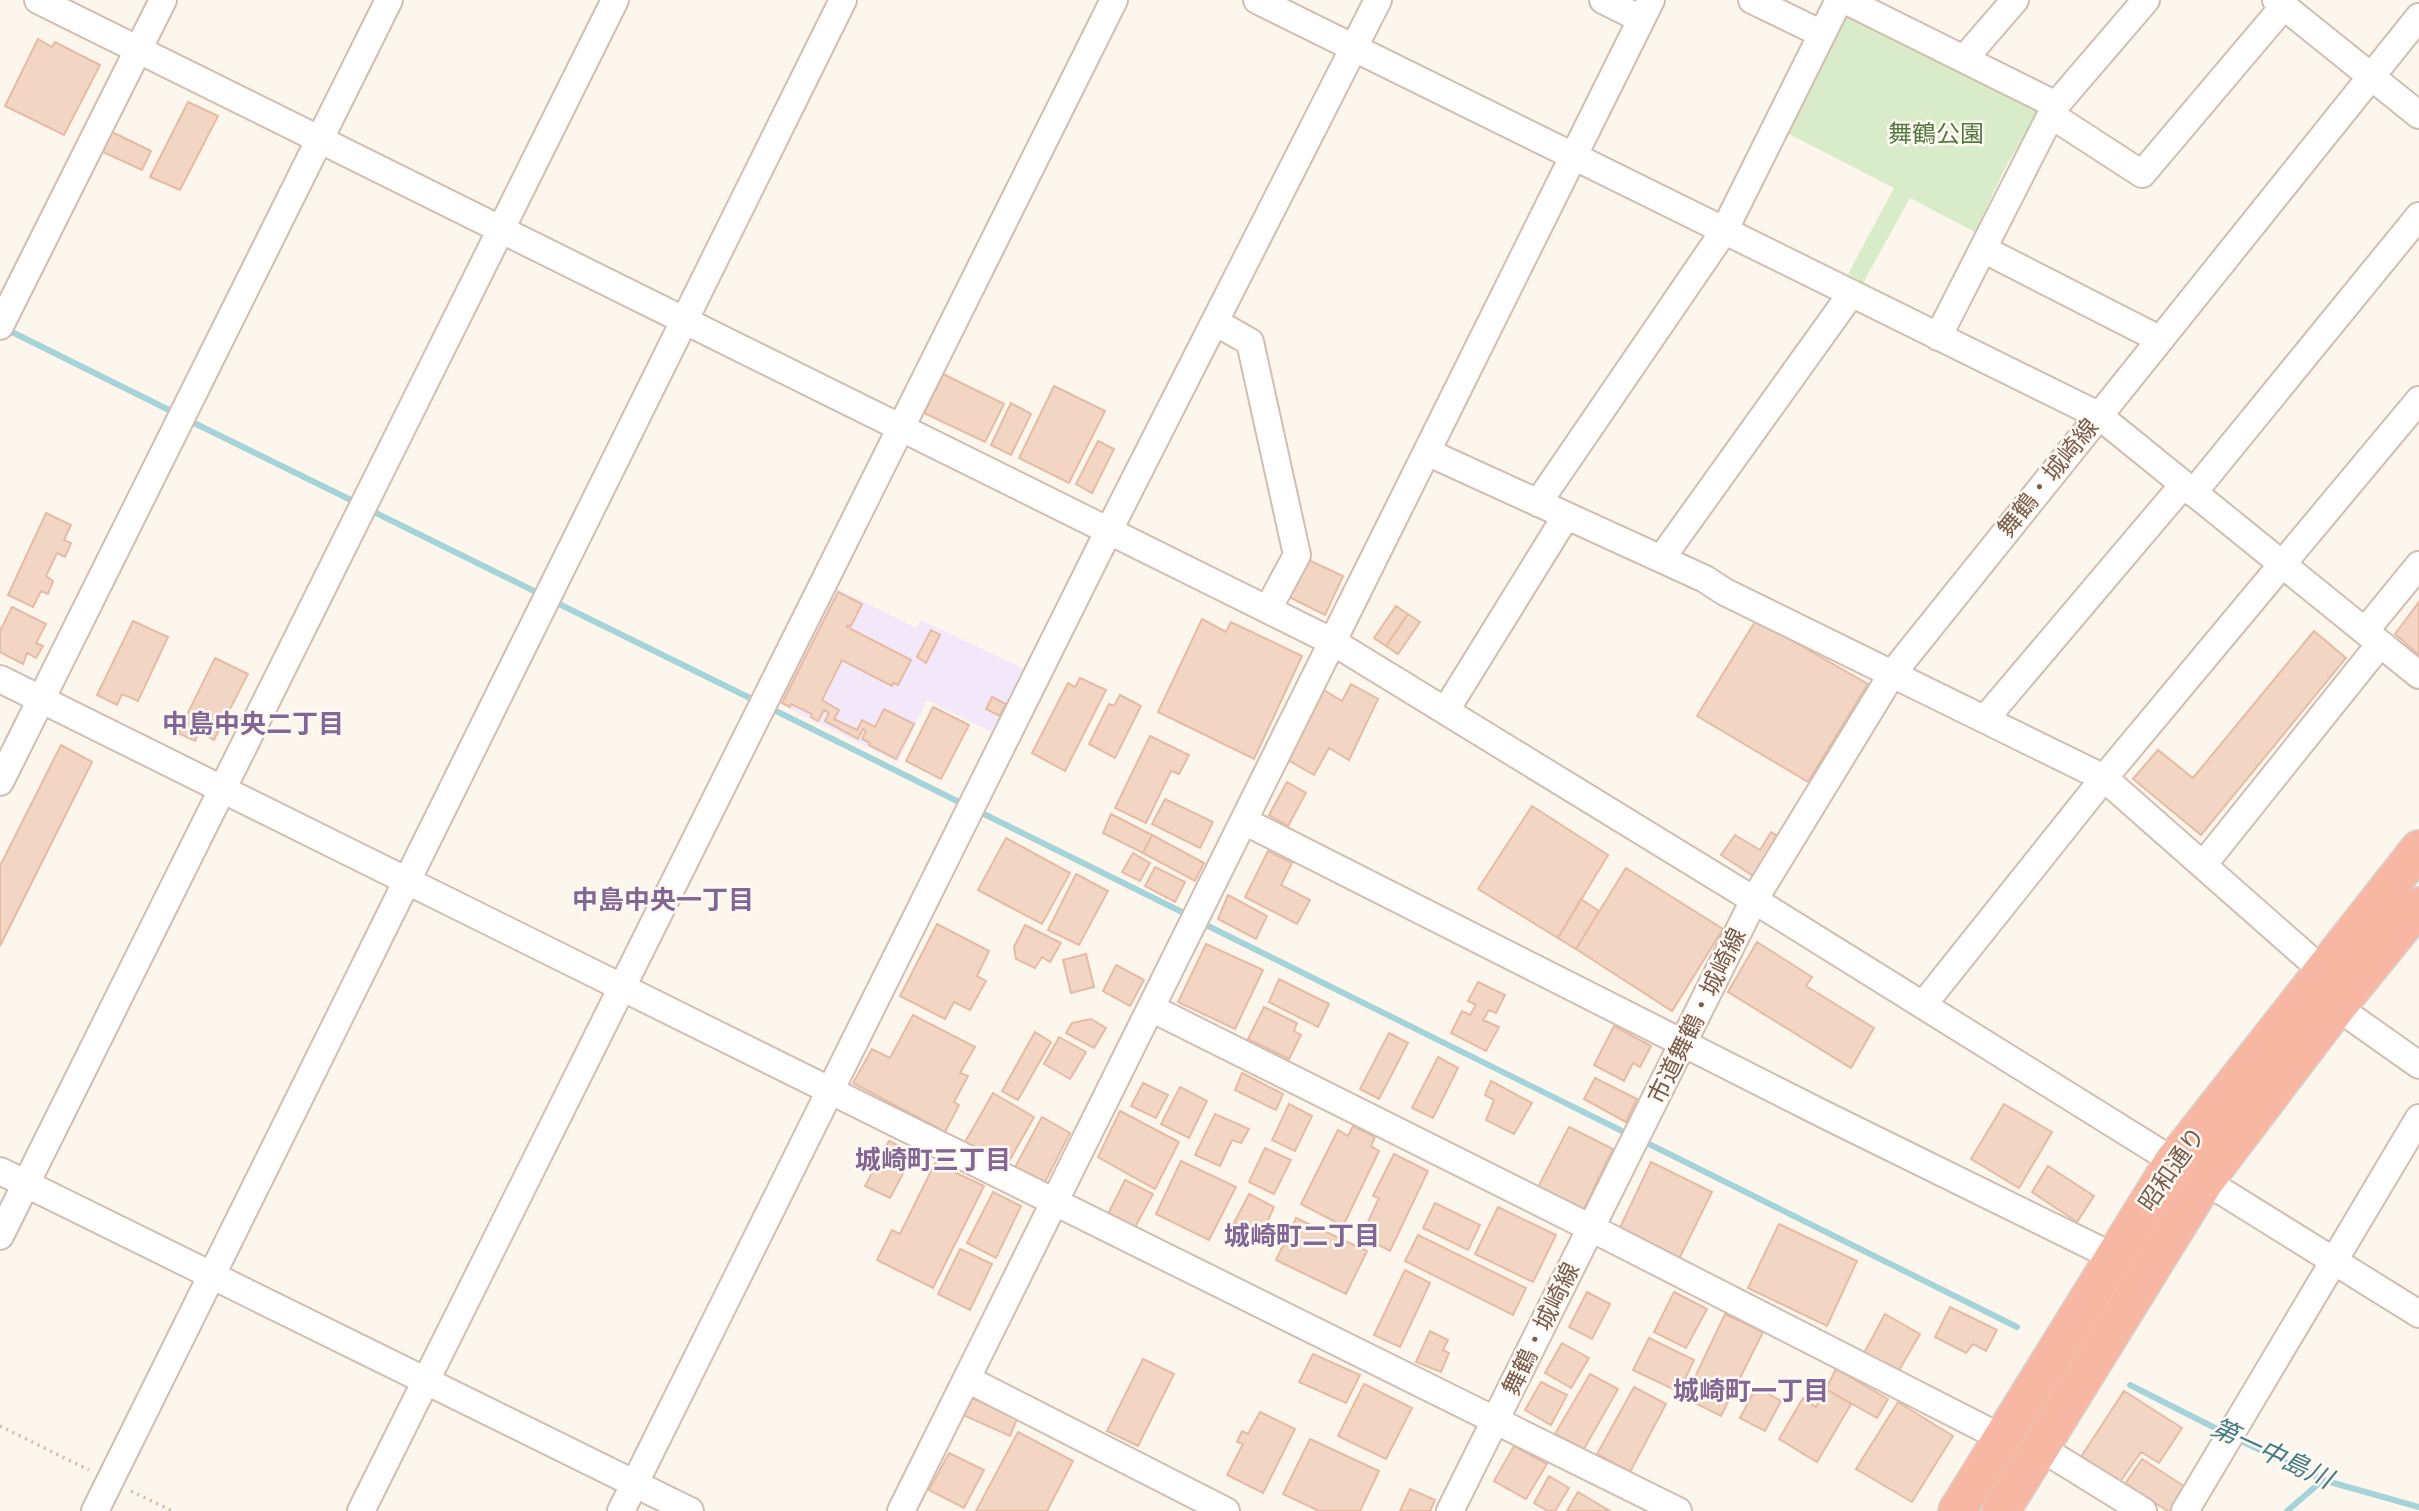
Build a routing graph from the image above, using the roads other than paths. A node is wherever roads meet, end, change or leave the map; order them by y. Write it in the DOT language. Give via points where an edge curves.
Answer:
graph roads {
  1 [pos="38,0"];
  2 [pos="163,0"];
  3 [pos="389,0"];
  4 [pos="615,0"];
  5 [pos="843,0"];
  6 [pos="1114,0"];
  7 [pos="1257,0"];
  8 [pos="1378,0"];
  9 [pos="1603,0"];
  10 [pos="1752,0"];
  11 [pos="1839,0"];
  12 [pos="1845,0"];
  13 [pos="2015,0"];
  14 [pos="2146,0"];
  15 [pos="2280,3"];
  16 [pos="1646,10"];
  17 [pos="2419,17"];
  18 [pos="1822,34"];
  19 [pos="1354,48"];
  20 [pos="138,49"];
  21 [pos="1964,60"];
  22 [pos="2371,75"];
  23 [pos="2053,110"];
  24 [pos="2419,116"];
  25 [pos="320,140"];
  26 [pos="1573,157"];
  27 [pos="2419,216"];
  28 [pos="501,229"];
  29 [pos="1724,231"];
  30 [pos="1983,249"];
  31 [pos="1851,294"];
  32 [pos="685,320"];
  33 [pos="2,322"];
  34 [pos="1215,322"];
  35 [pos="1938,337"];
  36 [pos="2159,339"];
  37 [pos="2419,400"];
  38 [pos="2098,415"];
  39 [pos="901,428"];
  40 [pos="1427,452"];
  41 [pos="2188,489"];
  42 [pos="1538,503"];
  43 [pos="1566,516"];
  44 [pos="1109,530"];
  45 [pos="1661,559"];
  46 [pos="2281,564"];
  47 [pos="2419,565"];
  48 [pos="1268,609"];
  49 [pos="2373,638"];
  50 [pos="1333,642"];
  51 [pos="1892,674"];
  52 [pos="2419,675"];
  53 [pos="0,679"];
  54 [pos="41,699"];
  55 [pos="1446,710"];
  56 [pos="1984,719"];
  57 [pos="2104,778"];
  58 [pos="0,782"];
  59 [pos="223,789"];
  60 [pos="1244,821"];
  61 [pos="2419,849"];
  62 [pos="2203,865"];
  63 [pos="407,880"];
  64 [pos="1754,900"];
  65 [pos="2419,906"];
  66 [pos="2323,971"];
  67 [pos="622,987"];
  68 [pos="1923,1005"];
  69 [pos="2337,1007"];
  70 [pos="1152,1008"];
  71 [pos="1683,1043"];
  72 [pos="2419,1065"];
  73 [pos="830,1090"];
  74 [pos="2419,1118"];
  75 [pos="1635,1140"];
  76 [pos="2173,1161"];
  77 [pos="0,1171"];
  78 [pos="2205,1181"];
  79 [pos="26,1184"];
  80 [pos="1055,1202"];
  81 [pos="1591,1228"];
  82 [pos="0,1236"];
  83 [pos="2114,1257"];
  84 [pos="2334,1261"];
  85 [pos="212,1276"];
  86 [pos="2413,1303"];
  87 [pos="967,1379"];
  88 [pos="426,1381"];
  89 [pos="1495,1421"];
  90 [pos="2001,1438"];
  91 [pos="2041,1448"];
  92 [pos="635,1484"];
  93 [pos="95,1511"];
  94 [pos="361,1511"];
  95 [pos="621,1511"];
  96 [pos="690,1511"];
  97 [pos="901,1511"];
  98 [pos="1226,1511"];
  99 [pos="1450,1511"];
  100 [pos="1678,1511"];
  101 [pos="1956,1511"];
  102 [pos="2001,1511"];
  103 [pos="2143,1511"];
  104 [pos="2185,1511"];
  1 -- 20 [label="street"];
  2 -- 20 [label="street"];
  3 -- 25 [label="street"];
  4 -- 28 [label="street"];
  5 -- 32 [label="street"];
  6 -- 39 [label="street"];
  7 -- 19 [label="street"];
  8 -- 19 [label="street"];
  9 -- 16 [label="street"];
  10 -- 18 [label="street"];
  11 -- 18 [label="street"];
  12 -- 21 [label="street"];
  13 -- 21 [label="street"];
  14 -- 23 [label="street"];
  15 -- 22 [label="street"];
  15 -- 23 [label="street" via="2142,174"];
  16 -- 26 [label="street"];
  17 -- 22 [label="street"];
  18 -- 29 [label="street"];
  19 -- 26 [label="street"];
  19 -- 34 [label="street"];
  20 -- 25 [label="street"];
  20 -- 33 [label="street"];
  21 -- 23 [label="street"];
  22 -- 24 [label="street"];
  22 -- 36 [label="street, 舞鶴・城崎線"];
  23 -- 30 [label="street"];
  25 -- 28 [label="street"];
  25 -- 54 [label="street"];
  26 -- 29 [label="street"];
  26 -- 40 [label="street"];
  27 -- 41 [label="street"];
  28 -- 32 [label="street"];
  28 -- 59 [label="street"];
  29 -- 31 [label="street"];
  29 -- 42 [label="street"];
  30 -- 35 [label="street"];
  30 -- 36 [label="street"];
  31 -- 35 [label="street"];
  31 -- 45 [label="street"];
  32 -- 39 [label="street"];
  32 -- 63 [label="street"];
  34 -- 44 [label="street"];
  34 -- 48 [label="street" via="1250,342 1297,555"];
  35 -- 38 [label="street"];
  36 -- 38 [label="street, 舞鶴・城崎線"];
  37 -- 46 [label="street"];
  38 -- 41 [label="street"];
  38 -- 51 [label="street, 舞鶴・城崎線"];
  39 -- 44 [label="street"];
  39 -- 67 [label="street"];
  40 -- 42 [label="street"];
  40 -- 50 [label="street"];
  41 -- 46 [label="street"];
  41 -- 56 [label="street"];
  42 -- 43 [label="street"];
  43 -- 45 [label="street"];
  43 -- 55 [label="street"];
  44 -- 48 [label="street"];
  44 -- 73 [label="street"];
  45 -- 51 [label="street"];
  46 -- 49 [label="street"];
  46 -- 57 [label="street"];
  47 -- 49 [label="street"];
  48 -- 50 [label="street"];
  49 -- 52 [label="street"];
  49 -- 62 [label="street"];
  50 -- 55 [label="street"];
  50 -- 60 [label="street"];
  51 -- 56 [label="street"];
  51 -- 64 [label="street, 舞鶴・城崎線"];
  53 -- 54 [label="street"];
  54 -- 58 [label="street"];
  54 -- 59 [label="street"];
  55 -- 64 [label="street"];
  56 -- 57 [label="street"];
  57 -- 62 [label="street"];
  57 -- 68 [label="street"];
  59 -- 63 [label="street"];
  59 -- 79 [label="street"];
  60 -- 70 [label="street"];
  60 -- 71 [label="street"];
  61 -- 66 [label="highway, 昭和通り"];
  62 -- 66 [label="street"];
  63 -- 67 [label="street"];
  63 -- 85 [label="street"];
  64 -- 68 [label="street"];
  64 -- 71 [label="street, 市道舞鶴・城崎線"];
  65 -- 69 [label="highway, 昭和通り"];
  66 -- 76 [label="highway, 昭和通り"];
  67 -- 73 [label="street"];
  67 -- 88 [label="street"];
  68 -- 76 [label="street"];
  69 -- 72 [label="street"];
  69 -- 78 [label="highway, 昭和通り"];
  70 -- 80 [label="street"];
  70 -- 81 [label="street"];
  71 -- 75 [label="street, 市道舞鶴・城崎線"];
  71 -- 83 [label="street"];
  73 -- 80 [label="street"];
  73 -- 92 [label="street"];
  74 -- 84 [label="street"];
  75 -- 81 [label="street, 舞鶴・城崎線"];
  76 -- 78 [label="street"];
  76 -- 83 [label="highway, 昭和通り"];
  77 -- 79 [label="street"];
  78 -- 84 [label="street"];
  78 -- 91 [label="highway, 昭和通り"];
  79 -- 82 [label="street"];
  79 -- 85 [label="street"];
  80 -- 87 [label="street"];
  80 -- 89 [label="street"];
  81 -- 89 [label="street, 舞鶴・城崎線"];
  81 -- 90 [label="street"];
  83 -- 90 [label="highway, 昭和通り"];
  84 -- 86 [label="street"];
  84 -- 104 [label="street"];
  85 -- 88 [label="street"];
  85 -- 93 [label="street"];
  87 -- 97 [label="street"];
  87 -- 98 [label="street"];
  88 -- 92 [label="street"];
  88 -- 94 [label="street"];
  89 -- 99 [label="street, 舞鶴・城崎線"];
  89 -- 100 [label="street"];
  90 -- 101 [label="highway, 昭和通り"];
  91 -- 102 [label="highway, 昭和通り"];
  91 -- 103 [label="street"];
  92 -- 95 [label="street"];
  92 -- 96 [label="street"];
}
